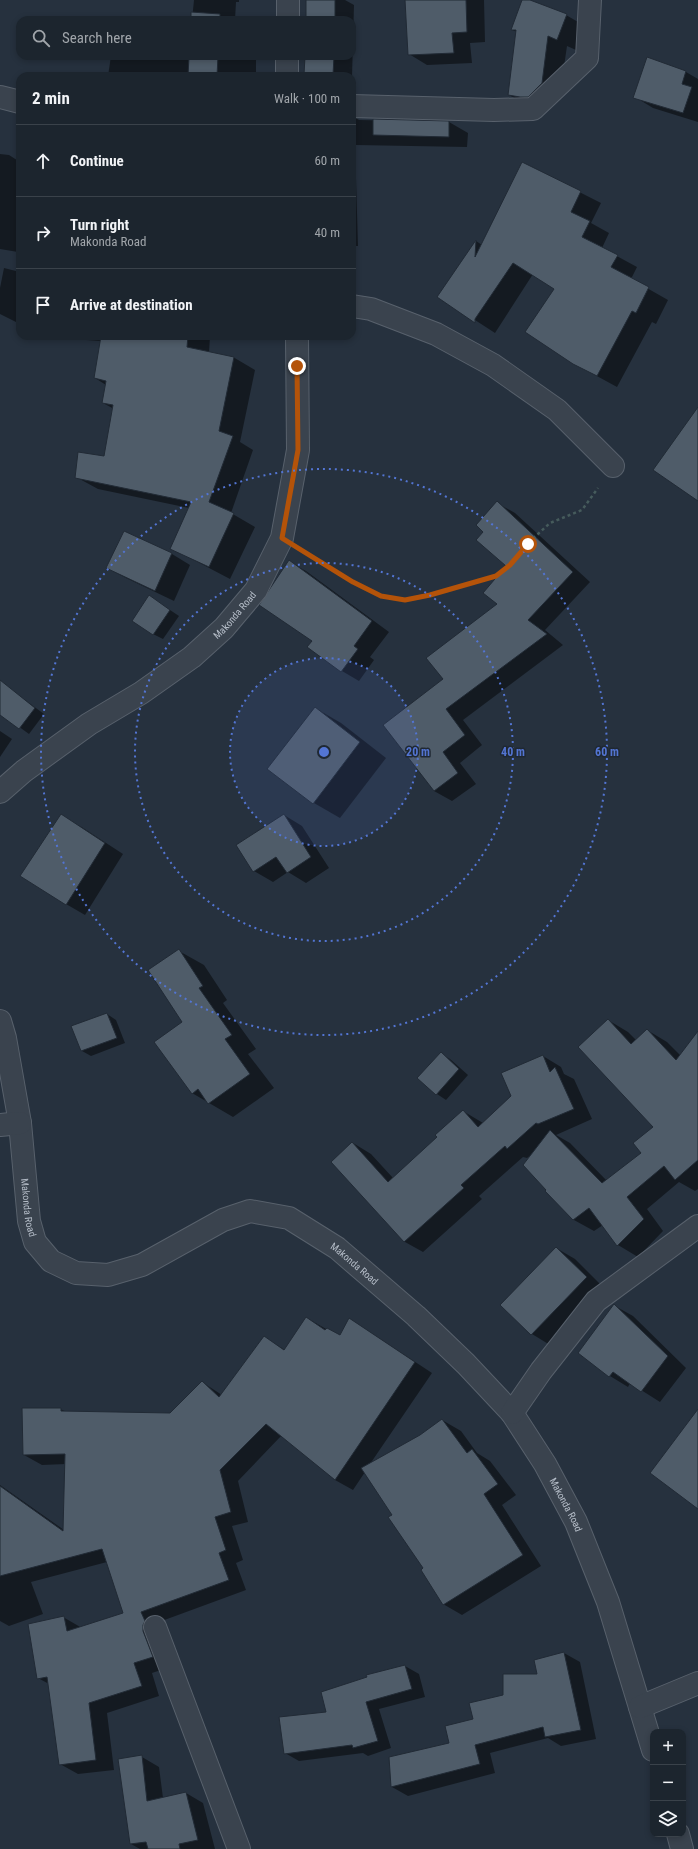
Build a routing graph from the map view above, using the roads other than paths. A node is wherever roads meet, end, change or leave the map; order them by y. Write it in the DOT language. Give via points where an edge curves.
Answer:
graph roads {
  1 [pos="288,0"];
  2 [pos="590,0"];
  3 [pos="288,16"];
  4 [pos="287,60"];
  5 [pos="287,72"];
  6 [pos="0,97"];
  7 [pos="16,101"];
  8 [pos="356,106"];
  9 [pos="356,307"];
  10 [pos="297,340"];
  11 [pos="613,466"];
  12 [pos="0,792"];
  13 [pos="0,1021"];
  14 [pos="10,1124"];
  15 [pos="698,1226"];
  16 [pos="512,1413"];
  17 [pos="155,1627"];
  18 [pos="698,1683"];
  19 [pos="640,1707"];
  20 [pos="650,1740"];
  21 [pos="679,1837"];
  22 [pos="240,1849"];
  23 [pos="682,1849"];
  1 -- 3 [label="street"];
  2 -- 8 [label="street" via="587,58 534,109"];
  4 -- 5 [label="street"];
  6 -- 7 [label="street"];
  9 -- 11 [label="street" via="371,309 436,334 493,365 557,410"];
  10 -- 12 [label="street, Makonda Road" via="298,450 282,538 256,590 224,628 197,652 141,693 89,724"];
  13 -- 14 [label="street, Makonda Road" via="5,1038"];
  14 -- 16 [label="street, Makonda Road" via="35,1242 51,1261 76,1273 108,1276 142,1265 223,1220 250,1211 289,1218 337,1248 416,1316"];
  15 -- 16 [label="street" via="596,1301 540,1371"];
  16 -- 19 [label="street, Makonda Road" via="545,1464 576,1522 608,1602"];
  17 -- 22 [label="street"];
  18 -- 19 [label="street"];
  19 -- 20 [label="street, Makonda Road"];
  21 -- 23 [label="street"];
}
